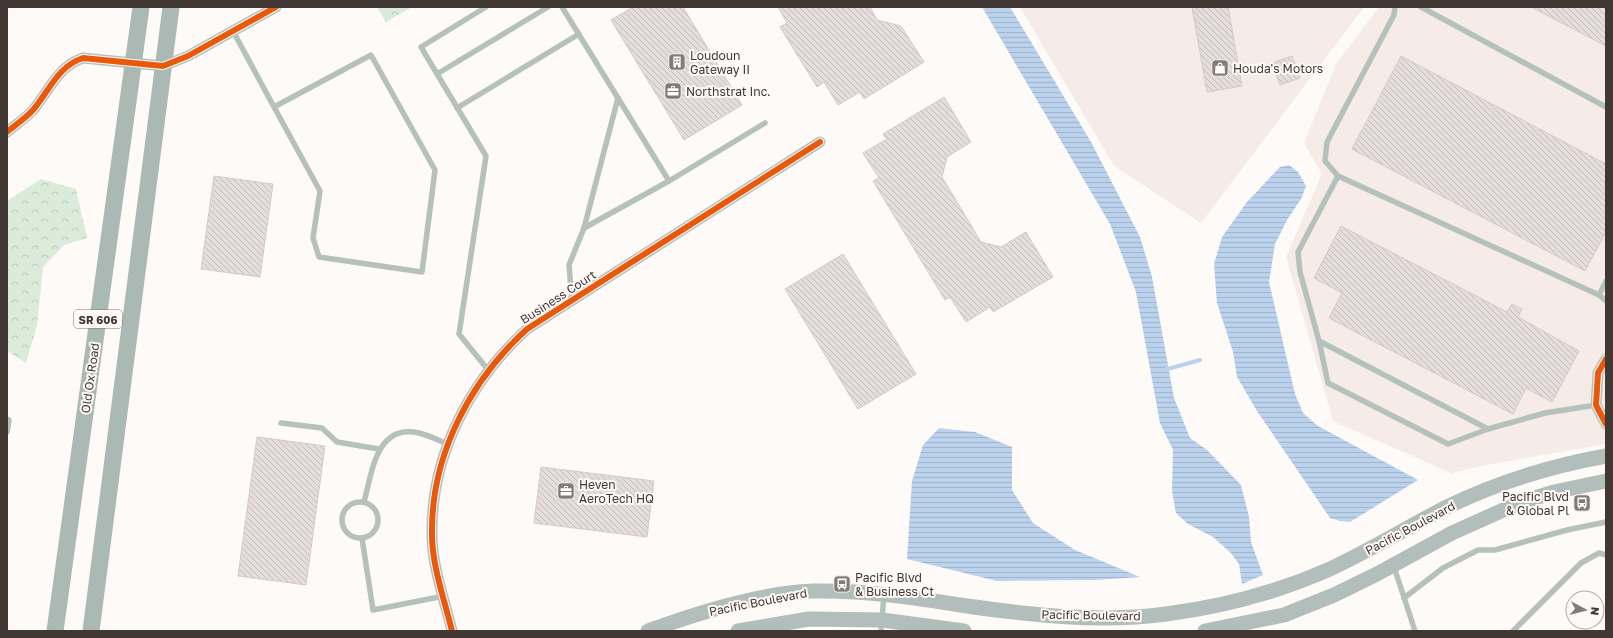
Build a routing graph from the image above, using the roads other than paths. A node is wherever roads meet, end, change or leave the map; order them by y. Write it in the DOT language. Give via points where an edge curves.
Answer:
graph roads {
  1 [pos="141,7"];
  2 [pos="171,7"];
  3 [pos="276,7"];
  4 [pos="486,7"];
  5 [pos="548,7"];
  6 [pos="562,7"];
  7 [pos="1396,7"];
  8 [pos="1420,7"];
  9 [pos="232,31"];
  10 [pos="579,34"];
  11 [pos="133,64"];
  12 [pos="163,66"];
  13 [pos="437,74"];
  14 [pos="618,98"];
  15 [pos="274,107"];
  16 [pos="1606,107"];
  17 [pos="457,108"];
  18 [pos="765,123"];
  19 [pos="7,132"];
  20 [pos="820,142"];
  21 [pos="1338,176"];
  22 [pos="669,181"];
  23 [pos="584,228"];
  24 [pos="1606,281"];
  25 [pos="1599,295"];
  26 [pos="1606,300"];
  27 [pos="572,301"];
  28 [pos="1319,341"];
  29 [pos="1606,359"];
  30 [pos="489,371"];
  31 [pos="1596,405"];
  32 [pos="7,419"];
  33 [pos="282,423"];
  34 [pos="1606,424"];
  35 [pos="1488,429"];
  36 [pos="7,432"];
  37 [pos="447,444"];
  38 [pos="379,449"];
  39 [pos="1606,456"];
  40 [pos="1606,481"];
  41 [pos="364,502"];
  42 [pos="1606,522"];
  43 [pos="362,538"];
  44 [pos="1606,555"];
  45 [pos="1393,565"];
  46 [pos="885,594"];
  47 [pos="444,596"];
  48 [pos="1404,598"];
  49 [pos="881,625"];
  50 [pos="55,631"];
  51 [pos="91,631"];
  52 [pos="452,631"];
  53 [pos="648,631"];
  54 [pos="738,631"];
  55 [pos="964,631"];
  56 [pos="1205,631"];
  57 [pos="1415,631"];
  58 [pos="1512,631"];
  1 -- 11 [label="main road, Old Ox Road / SR 606"];
  2 -- 12 [label="main road, SR 606"];
  3 -- 9 [label="street"];
  4 -- 13 [label="lane" via="421,47"];
  5 -- 13 [label="lane"];
  6 -- 10 [label="lane"];
  7 -- 21 [label="lane" via="1327,142 1325,161"];
  8 -- 16 [label="lane"];
  9 -- 12 [label="street" via="188,56"];
  9 -- 15 [label="lane"];
  10 -- 14 [label="lane"];
  10 -- 17 [label="lane"];
  11 -- 12 [label="street"];
  11 -- 19 [label="street" via="83,58 72,62 61,72 33,111"];
  11 -- 50 [label="main road, Old Ox Road / SR 606"];
  12 -- 51 [label="main road, SR 606"];
  13 -- 17 [label="lane"];
  14 -- 22 [label="lane"];
  14 -- 23 [label="lane"];
  15 -- 15 [label="lane" via="371,55 435,170 422,272 319,257 313,238 320,191"];
  17 -- 30 [label="lane" via="486,156 459,334"];
  18 -- 22 [label="lane"];
  20 -- 27 [label="street, Business Court"];
  21 -- 25 [label="lane"];
  21 -- 28 [label="lane" via="1298,252 1300,272"];
  22 -- 23 [label="lane"];
  23 -- 27 [label="lane" via="569,265"];
  24 -- 25 [label="lane"];
  25 -- 26 [label="lane"];
  27 -- 30 [label="street, Business Court" via="527,329 507,348"];
  28 -- 35 [label="lane"];
  28 -- 35 [label="lane" via="1328,383 1448,444"];
  29 -- 31 [label="street" via="1598,373"];
  30 -- 37 [label="street, Business Court" via="469,400"];
  31 -- 34 [label="street"];
  31 -- 35 [label="lane" via="1545,413"];
  32 -- 36 [label="lane"];
  33 -- 38 [label="lane" via="322,428 337,442"];
  37 -- 38 [label="lane" via="419,433 408,432 387,439"];
  37 -- 47 [label="street, Business Court" via="435,494 432,530 437,569"];
  38 -- 41 [label="lane"];
  39 -- 46 [label="main road, Pacific Boulevard" via="1522,477 1483,491 1371,549 1278,590 1168,614 1115,618 1032,614"];
  40 -- 45 [label="main road, Pacific Boulevard" via="1554,492 1519,503 1452,533"];
  41 -- 43 [label="lane" via="375,511 378,524 372,533"];
  41 -- 43 [label="lane" via="351,504 342,518 346,532"];
  42 -- 48 [label="lane" via="1495,550 1478,550 1443,568"];
  43 -- 47 [label="lane" via="373,610"];
  44 -- 58 [label="lane" via="1599,553 1581,563"];
  45 -- 48 [label="lane"];
  45 -- 56 [label="main road, Pacific Boulevard" via="1334,595 1284,615"];
  46 -- 49 [label="lane"];
  46 -- 53 [label="main road, Pacific Boulevard" via="811,592 784,595 716,609"];
  47 -- 52 [label="street, Business Court"];
  48 -- 57 [label="lane"];
  49 -- 54 [label="main road, Pacific Boulevard" via="809,619"];
  49 -- 55 [label="main road, Pacific Boulevard"];
}
